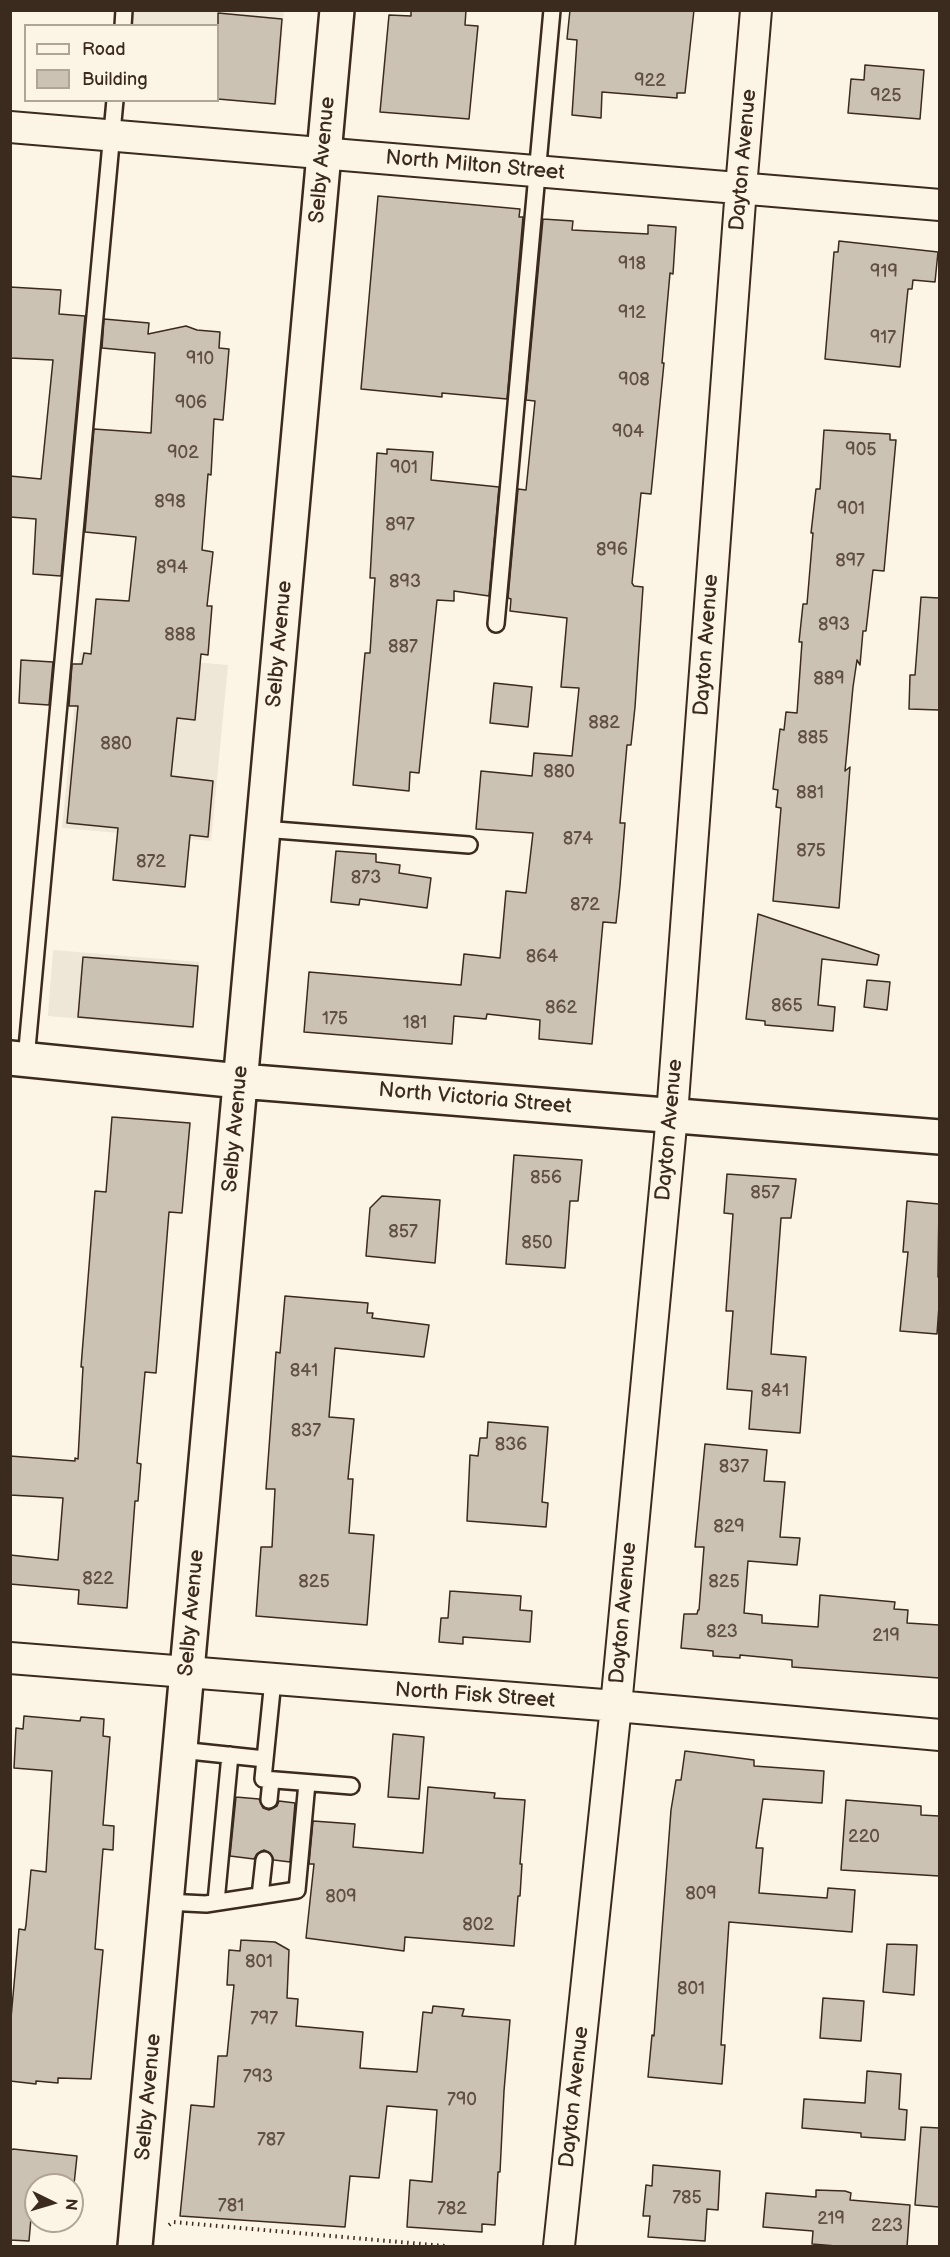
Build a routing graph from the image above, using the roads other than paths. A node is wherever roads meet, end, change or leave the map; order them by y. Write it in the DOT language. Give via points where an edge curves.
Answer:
graph roads {
  1 [pos="337,10"];
  2 [pos="552,10"];
  3 [pos="756,10"];
  4 [pos="115,102"];
  5 [pos="10,127"];
  6 [pos="112,135"];
  7 [pos="324,153"];
  8 [pos="538,171"];
  9 [pos="741,188"];
  10 [pos="939,205"];
  11 [pos="496,624"];
  12 [pos="263,828"];
  13 [pos="469,845"];
  14 [pos="18,1059"];
  15 [pos="240,1081"];
  16 [pos="672,1114"];
  17 [pos="939,1137"];
  18 [pos="10,1658"];
  19 [pos="187,1672"];
  20 [pos="273,1680"];
  21 [pos="615,1706"];
  22 [pos="939,1735"];
  23 [pos="180,1750"];
  24 [pos="230,1755"];
  25 [pos="265,1759"];
  26 [pos="271,1780"];
  27 [pos="307,1783"];
  28 [pos="351,1786"];
  29 [pos="269,1800"];
  30 [pos="264,1860"];
  31 [pos="260,1896"];
  32 [pos="166,1902"];
  33 [pos="216,1902"];
  34 [pos="135,2247"];
  35 [pos="559,2247"];
  1 -- 7 [label="street, Selby Avenue"];
  2 -- 8 [label="lane"];
  3 -- 9 [label="street, Dayton Avenue"];
  4 -- 6 [label="lane"];
  5 -- 6 [label="street, North Milton Street"];
  6 -- 7 [label="street, North Milton Street"];
  6 -- 14 [label="lane"];
  7 -- 8 [label="street, North Milton Street"];
  7 -- 12 [label="street, Selby Avenue"];
  8 -- 9 [label="street, North Milton Street"];
  8 -- 11 [label="lane"];
  9 -- 10 [label="street, North Milton Street"];
  9 -- 16 [label="street, Dayton Avenue"];
  12 -- 13 [label="lane"];
  12 -- 15 [label="street, Selby Avenue"];
  14 -- 15 [label="street, North Victoria Street"];
  15 -- 16 [label="street, North Victoria Street"];
  15 -- 19 [label="street, Selby Avenue"];
  16 -- 17 [label="street, North Victoria Street"];
  16 -- 21 [label="street, Dayton Avenue"];
  18 -- 19 [label="street, North Fisk Street"];
  19 -- 20 [label="street, North Fisk Street"];
  19 -- 23 [label="street, Selby Avenue"];
  20 -- 21 [label="street, North Fisk Street"];
  20 -- 25 [label="lane"];
  21 -- 22 [label="street, North Fisk Street"];
  21 -- 35 [label="street, Dayton Avenue"];
  23 -- 24 [label="lane"];
  23 -- 32 [label="street, Selby Avenue"];
  24 -- 25 [label="lane"];
  24 -- 33 [label="lane"];
  25 -- 26 [label="lane" via="263,1779"];
  26 -- 27 [label="lane"];
  26 -- 29 [label="lane"];
  27 -- 28 [label="lane"];
  27 -- 31 [label="lane" via="297,1890"];
  30 -- 31 [label="lane"];
  31 -- 33 [label="lane"];
  32 -- 33 [label="lane"];
  32 -- 34 [label="street, Selby Avenue"];
}
